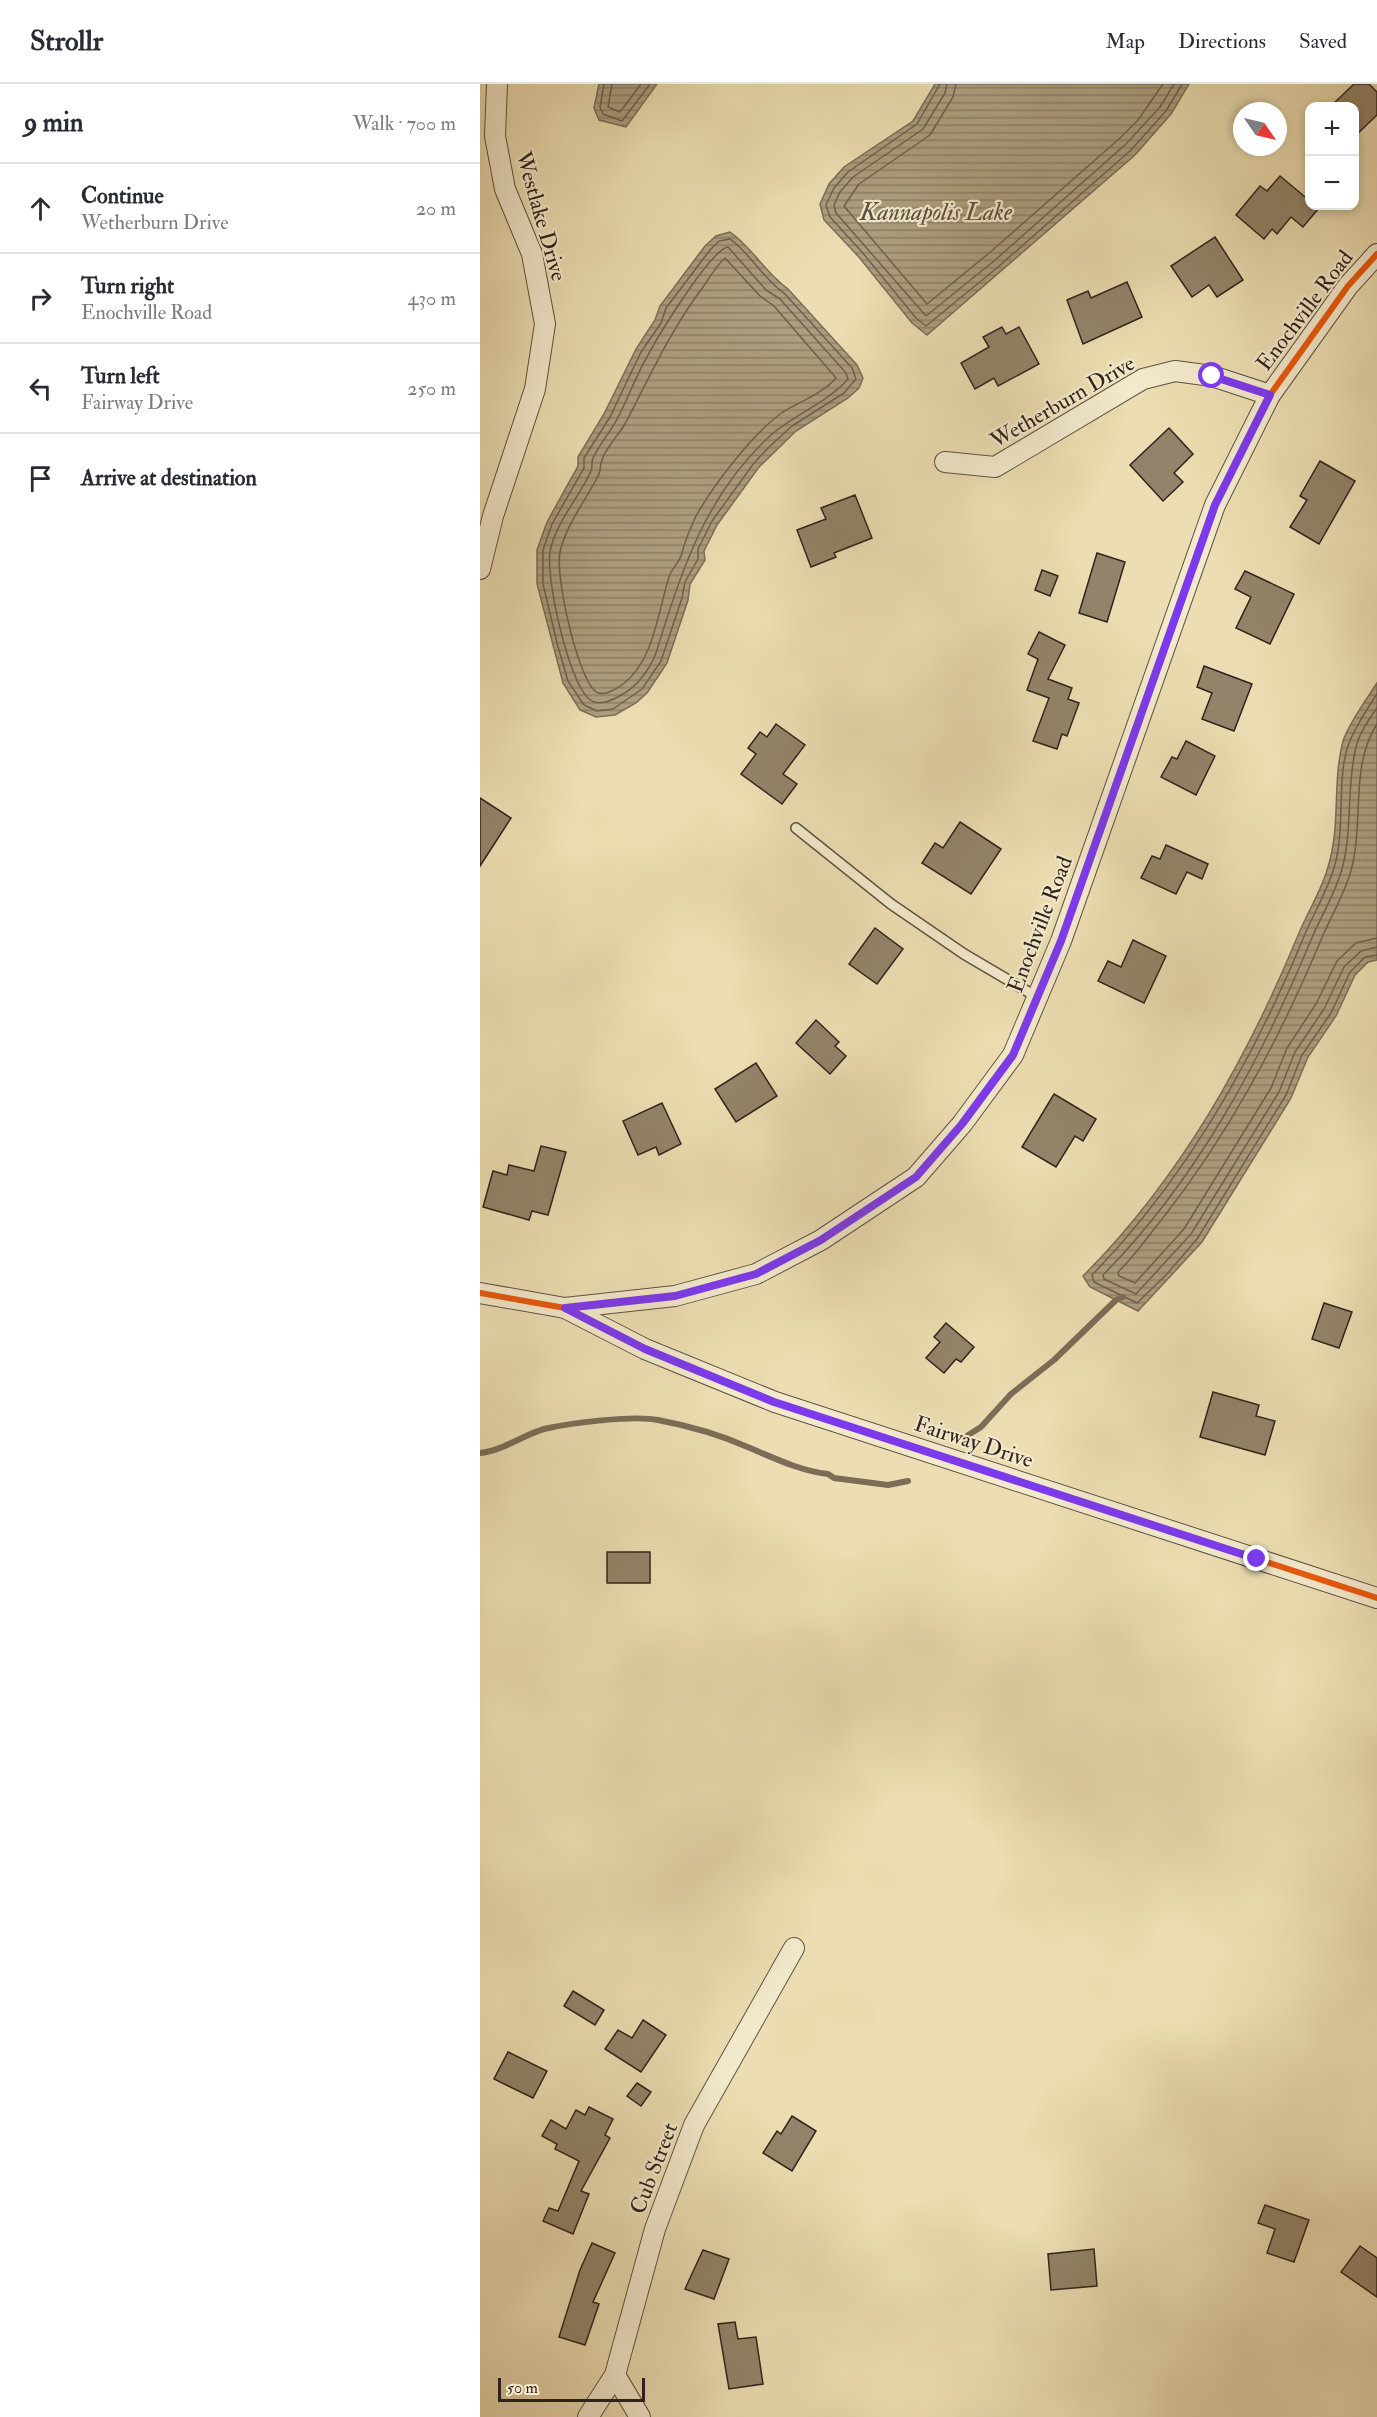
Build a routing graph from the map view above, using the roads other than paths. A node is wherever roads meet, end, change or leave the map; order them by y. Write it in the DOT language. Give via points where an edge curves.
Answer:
graph roads {
  1 [pos="497,84"];
  2 [pos="1377,254"];
  3 [pos="1270,395"];
  4 [pos="945,462"];
  5 [pos="480,569"];
  6 [pos="796,828"];
  7 [pos="1037,997"];
  8 [pos="480,1293"];
  9 [pos="565,1308"];
  10 [pos="1377,1598"];
  11 [pos="794,1948"];
  12 [pos="615,2375"];
  13 [pos="588,2417"];
  14 [pos="640,2417"];
  1 -- 5 [label="street, Westlake Drive" via="495,136 505,189 532,254 545,324 535,389 493,516"];
  2 -- 3 [label="street, Enochville Road" via="1348,286"];
  3 -- 4 [label="street, Wetherburn Drive" via="1212,376 1175,371 1143,379 995,468"];
  3 -- 7 [label="street, Enochville Road" via="1215,505 1061,941"];
  6 -- 7 [label="lane" via="891,904"];
  7 -- 9 [label="street, Enochville Road" via="1013,1055 962,1124 916,1177 821,1240 756,1274 675,1296"];
  8 -- 9 [label="street, Enochville Road"];
  9 -- 10 [label="street, Fairway Drive" via="645,1349 774,1402"];
  11 -- 12 [label="street, Cub Street" via="694,2125 655,2229"];
  12 -- 13 [label="street, Cub Street"];
  12 -- 14 [label="street"];
}
